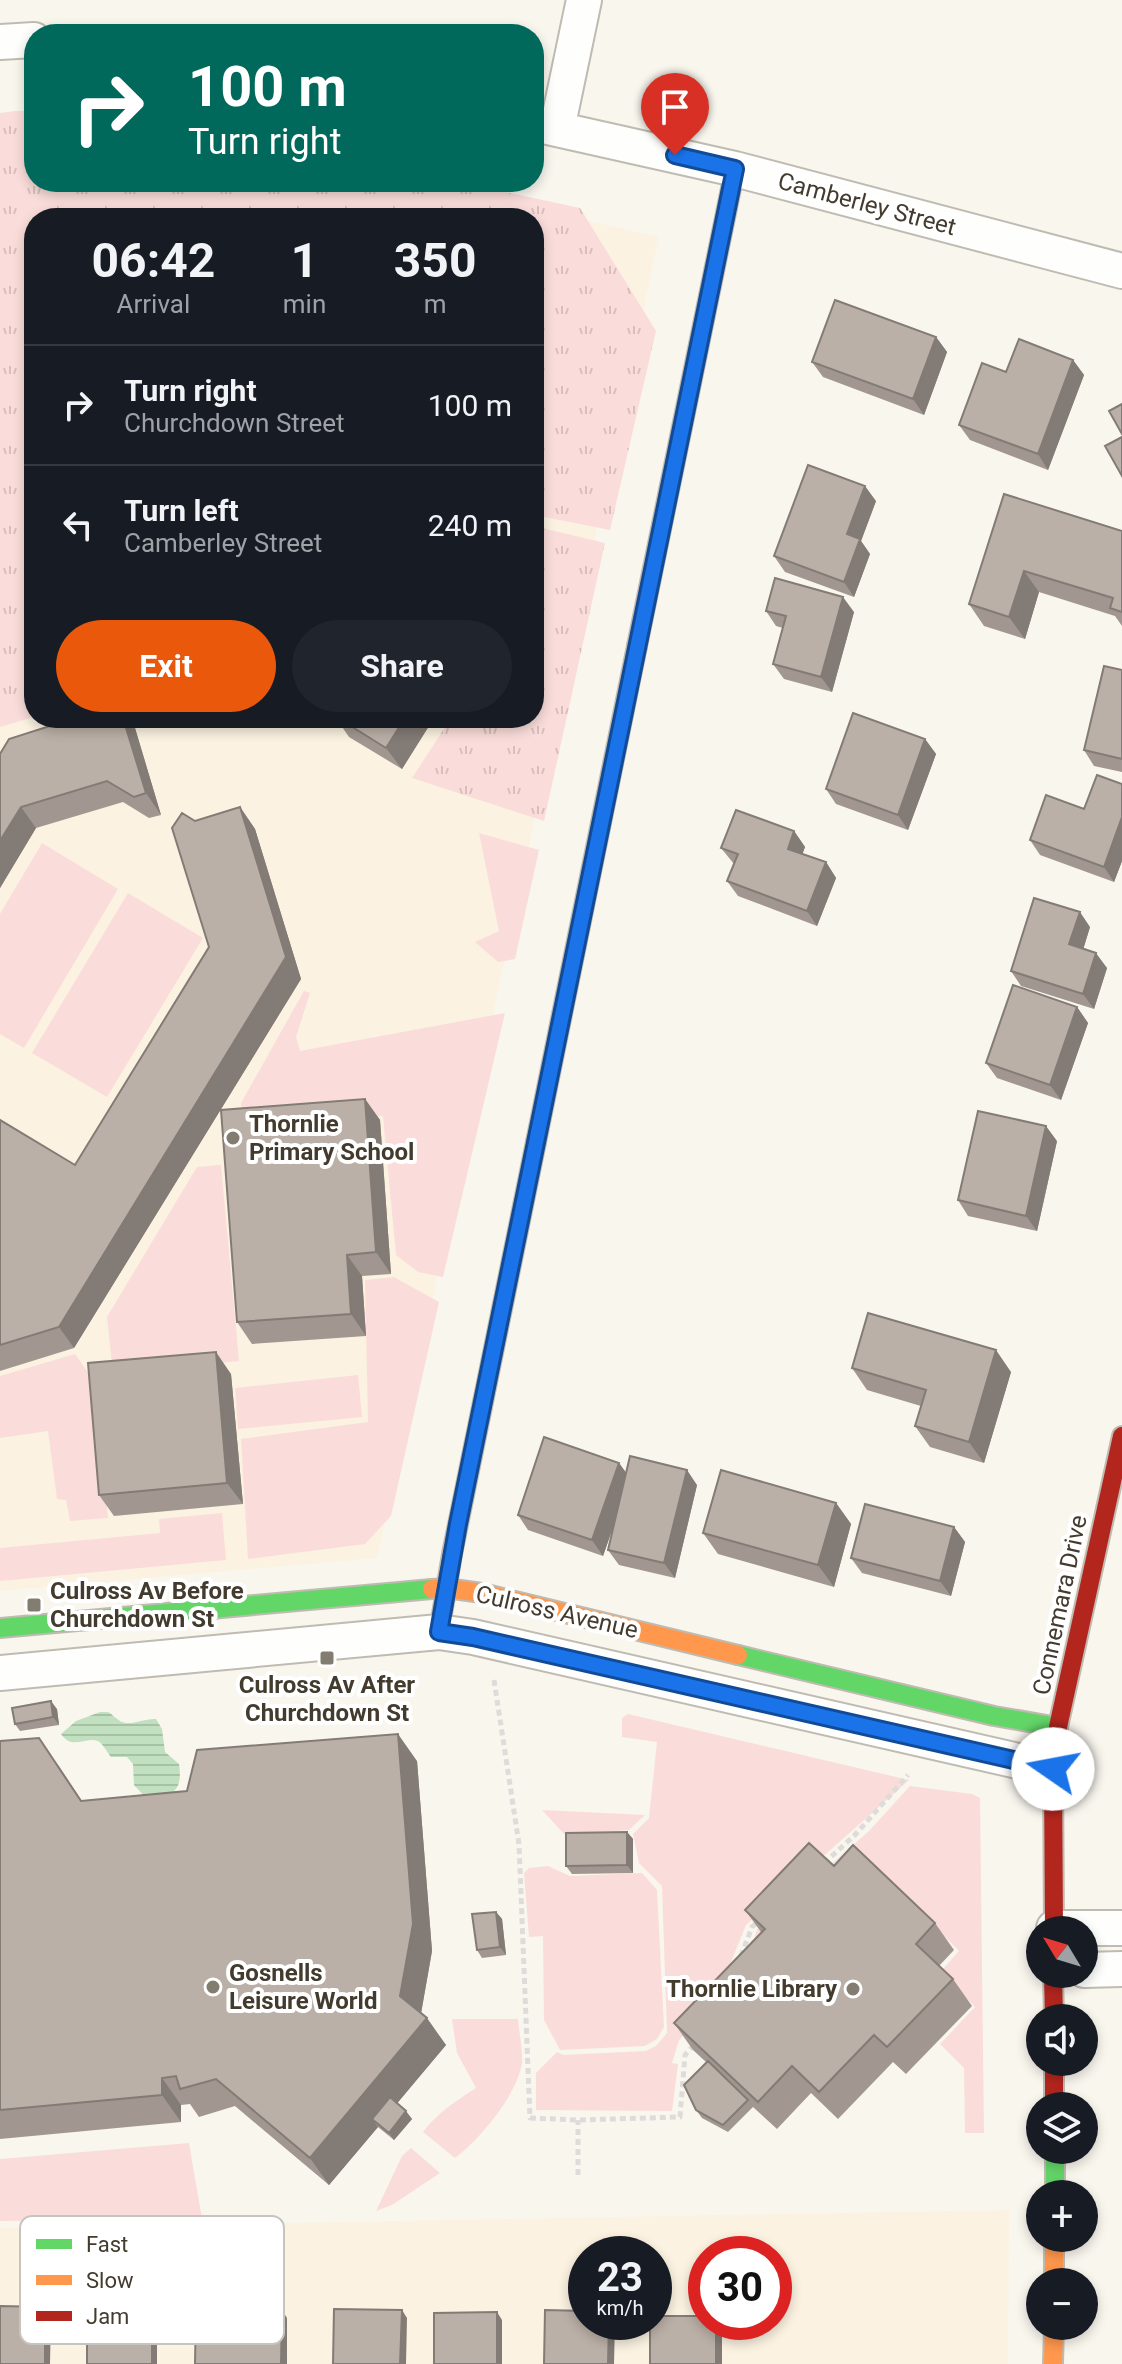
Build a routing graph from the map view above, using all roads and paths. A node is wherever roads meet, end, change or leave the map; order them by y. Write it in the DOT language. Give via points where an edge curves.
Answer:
graph roads {
  1 [pos="584,0"];
  2 [pos="24,41"];
  3 [pos="0,42"];
  4 [pos="545,127"];
  5 [pos="735,169"];
  6 [pos="1116,268"];
  7 [pos="1122,1436"];
  8 [pos="446,1588"];
  9 [pos="0,1628"];
  10 [pos="439,1632"];
  11 [pos="0,1673"];
  12 [pos="494,1679"];
  13 [pos="1058,1727"];
  14 [pos="1053,1769"];
  15 [pos="912,1771"];
  16 [pos="820,1866"];
  17 [pos="1054,1916"];
  18 [pos="763,1917"];
  19 [pos="1098,1928"];
  20 [pos="1122,1928"];
  21 [pos="737,1967"];
  22 [pos="1122,1969"];
  23 [pos="1098,1970"];
  24 [pos="696,2043"];
  25 [pos="578,2120"];
  26 [pos="578,2175"];
  27 [pos="1054,2340"];
  28 [pos="1053,2364"];
  1 -- 4 [label="street"];
  2 -- 3 [label="street"];
  4 -- 5 [label="street, Camberley Street"];
  5 -- 6 [label="street, Camberley Street"];
  5 -- 8 [label="street"];
  7 -- 13 [label="street, Connemara Drive"];
  8 -- 9 [label="street, Culross Avenue"];
  8 -- 10 [label="street"];
  8 -- 13 [label="street, Culross Avenue"];
  10 -- 11 [label="street, Culross Avenue"];
  10 -- 14 [label="street, Culross Avenue"];
  12 -- 25 [label="path" via="519,1844 530,2118"];
  13 -- 14 [label="street, Connemara Drive"];
  14 -- 17 [label="street, Connemara Drive"];
  15 -- 16 [label="path"];
  18 -- 21 [label="path" via="752,1927"];
  19 -- 20 [label="street"];
  22 -- 23 [label="street"];
  24 -- 25 [label="path" via="685,2055 680,2117"];
  25 -- 26 [label="path"];
  27 -- 28 [label="street"];
}
